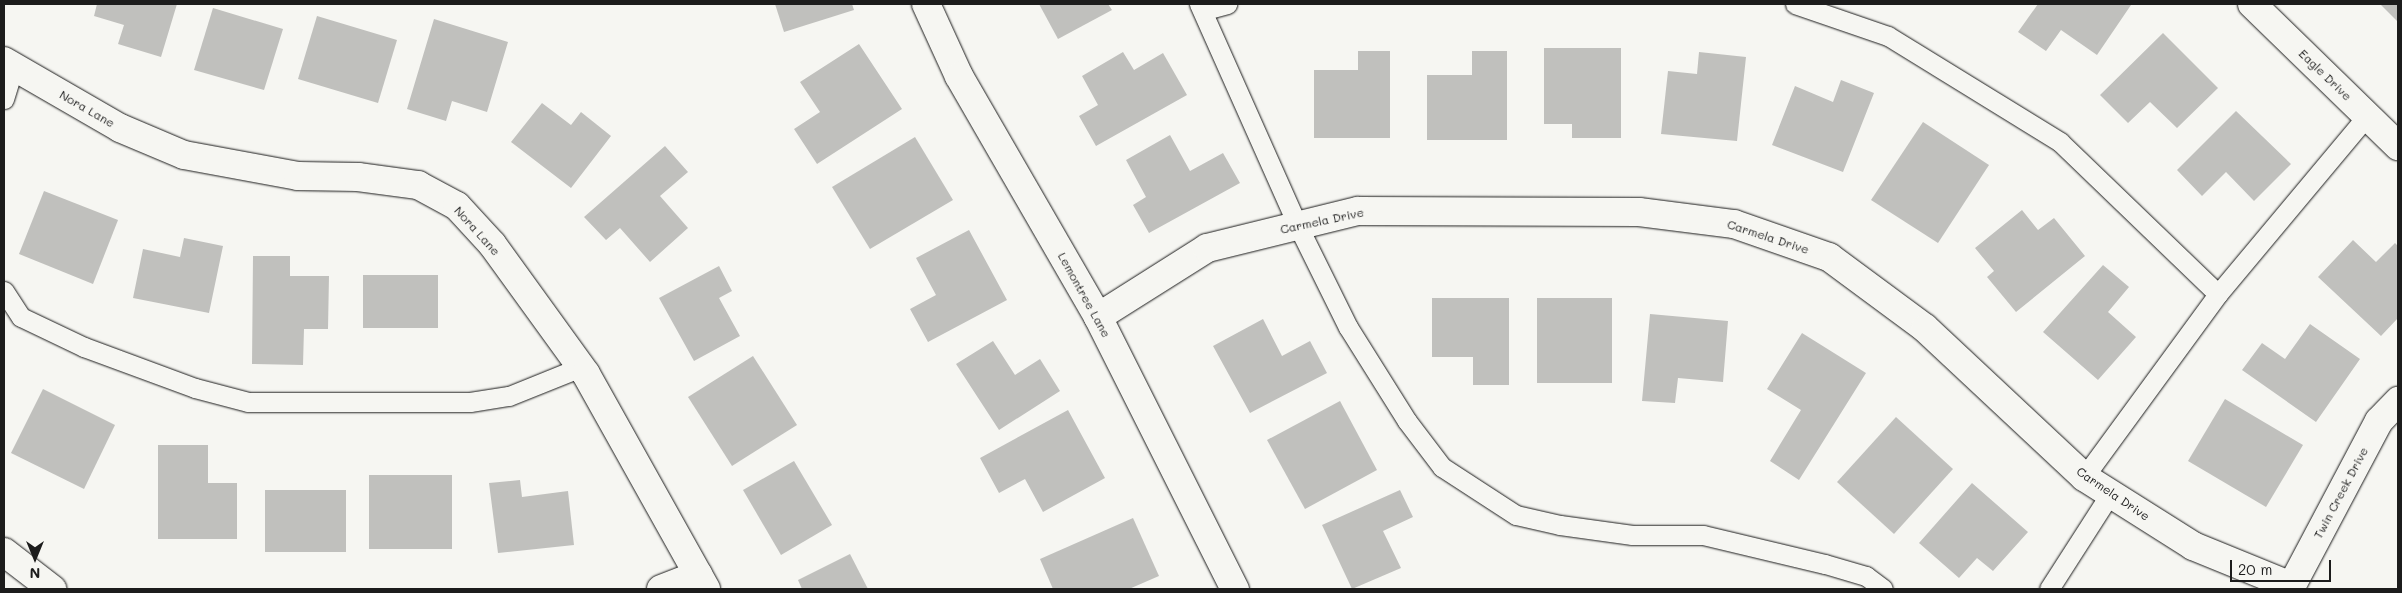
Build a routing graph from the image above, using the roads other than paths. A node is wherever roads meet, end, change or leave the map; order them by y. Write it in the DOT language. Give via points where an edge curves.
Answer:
graph roads {
  1 [pos="926,4"];
  2 [pos="1227,4"];
  3 [pos="1795,4"];
  4 [pos="2252,4"];
  5 [pos="1202,7"];
  6 [pos="9,64"];
  7 [pos="4,99"];
  8 [pos="2367,116"];
  9 [pos="2398,146"];
  10 [pos="1298,226"];
  11 [pos="4,291"];
  12 [pos="2218,294"];
  13 [pos="1098,317"];
  14 [pos="580,367"];
  15 [pos="2398,401"];
  16 [pos="2084,477"];
  17 [pos="2110,494"];
  18 [pos="4,552"];
  19 [pos="702,582"];
  20 [pos="2291,588"];
  21 [pos="52,589"];
  22 [pos="661,589"];
  23 [pos="1235,589"];
  24 [pos="1883,589"];
  25 [pos="2049,589"];
  1 -- 13 [label="street, Lemontree Lane" via="959,76"];
  2 -- 5 [label="lane"];
  3 -- 12 [label="lane" via="1888,36 2060,142"];
  4 -- 8 [label="street, Eagle Drive"];
  5 -- 10 [label="lane"];
  6 -- 7 [label="lane"];
  6 -- 14 [label="street, Nora Lane" via="120,128 184,155 298,176 358,177 418,185 434,193 457,206 492,244"];
  8 -- 9 [label="street, Eagle Drive"];
  8 -- 12 [label="lane"];
  10 -- 13 [label="street, Carmela Drive" via="1207,248"];
  10 -- 16 [label="street, Carmela Drive" via="1358,211 1639,212 1734,224 1829,257 1924,328"];
  10 -- 24 [label="lane" via="1348,327 1407,421 1442,467 1516,515 1560,526 1632,535 1703,535 1866,576"];
  11 -- 14 [label="lane" via="21,317 84,347 195,388 248,402 470,402 510,396"];
  12 -- 16 [label="lane"];
  13 -- 23 [label="street, Lemontree Lane"];
  14 -- 19 [label="street, Nora Lane"];
  15 -- 20 [label="street, Twin Creek Drive" via="2379,421"];
  16 -- 17 [label="street, Carmela Drive"];
  17 -- 20 [label="street, Carmela Drive" via="2193,546"];
  17 -- 25 [label="lane"];
  18 -- 21 [label="street"];
  19 -- 22 [label="street"];
}
